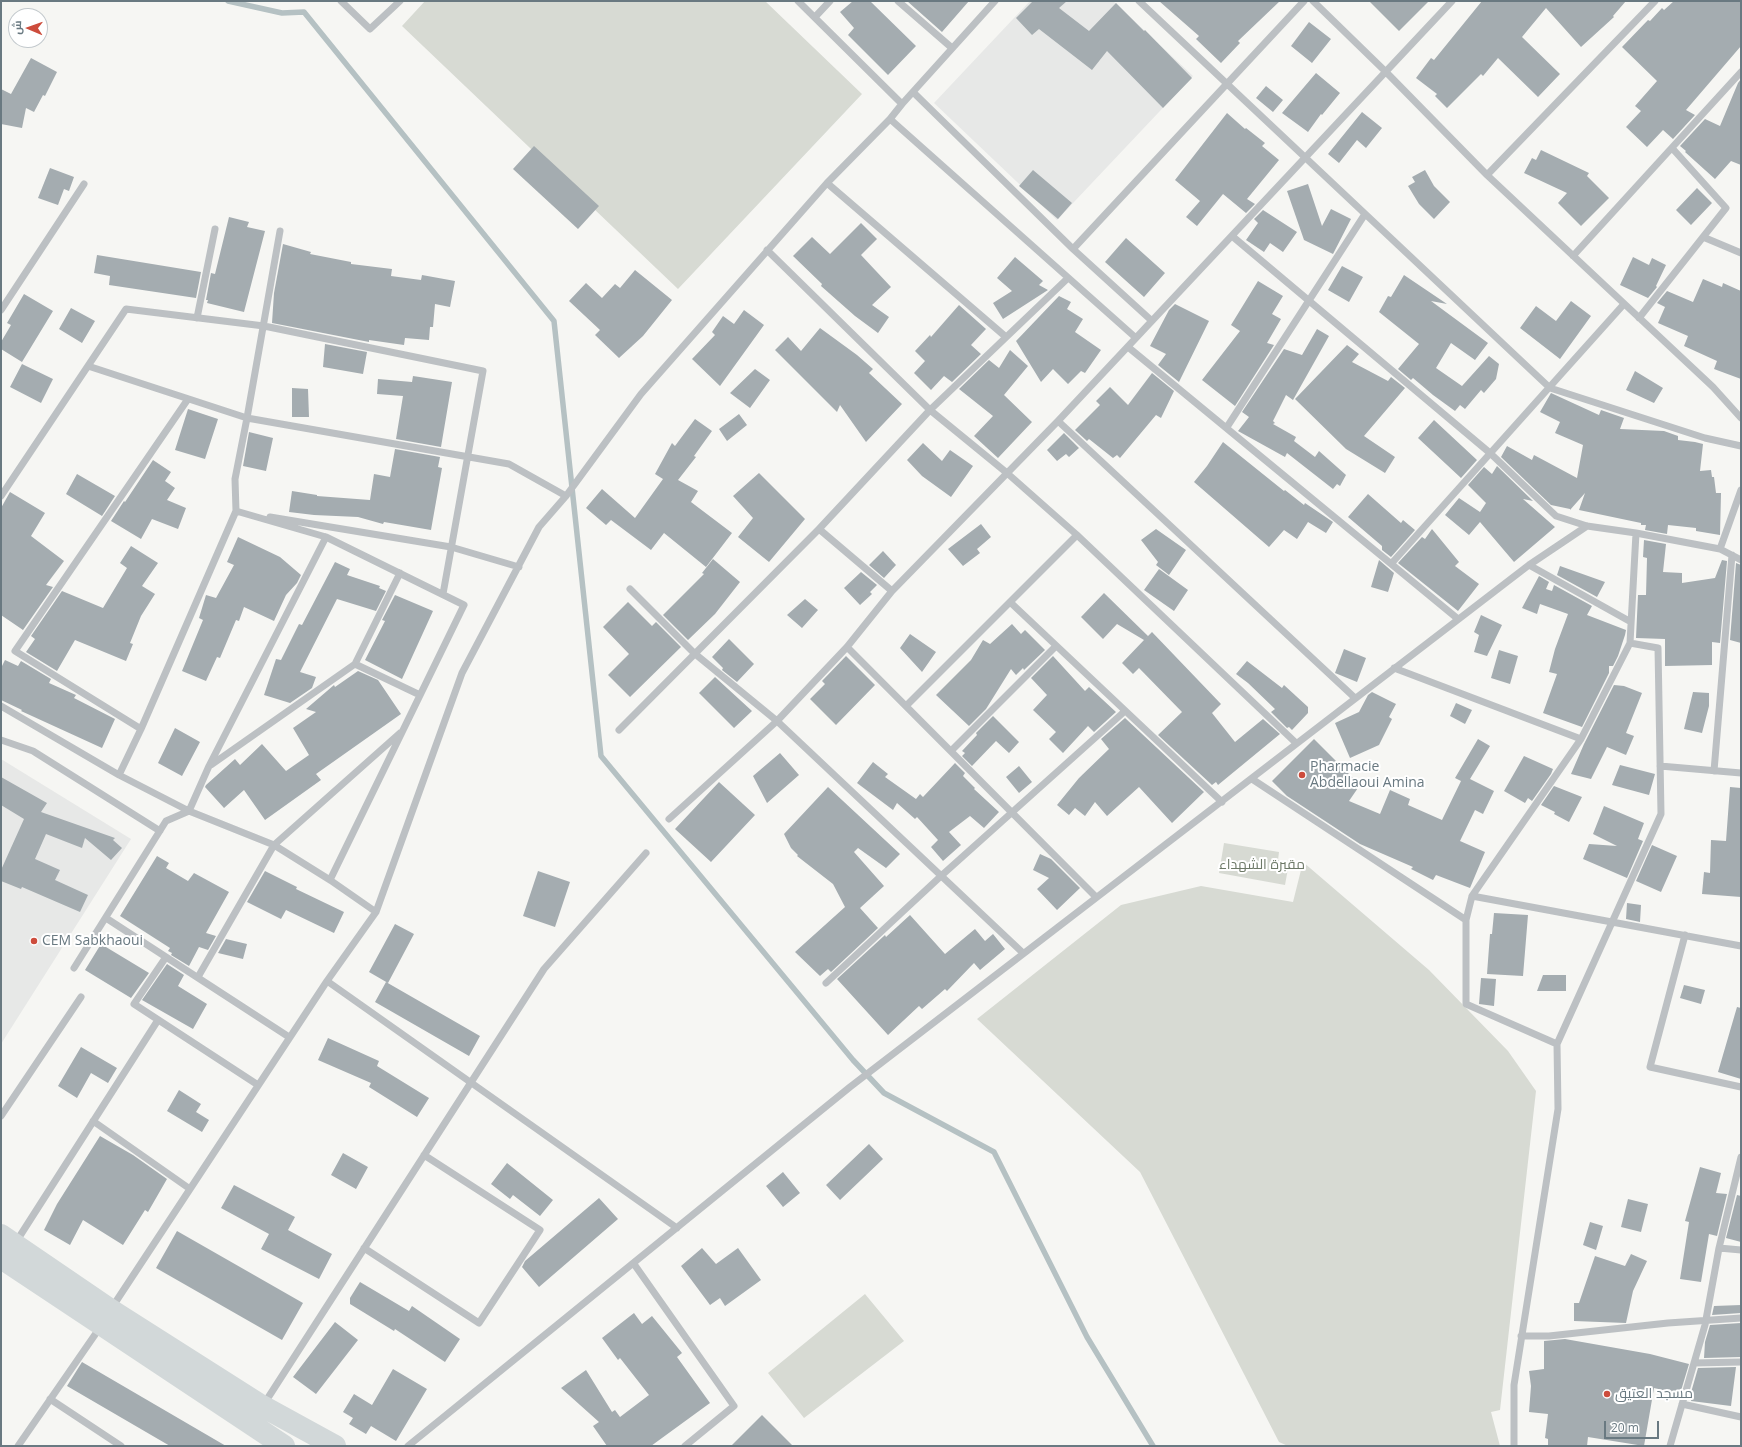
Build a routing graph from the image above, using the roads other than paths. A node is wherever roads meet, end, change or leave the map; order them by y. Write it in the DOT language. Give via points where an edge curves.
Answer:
graph roads {
  1 [pos="341,1"];
  2 [pos="400,1"];
  3 [pos="798,1"];
  4 [pos="830,1"];
  5 [pos="898,1"];
  6 [pos="995,1"];
  7 [pos="1139,1"];
  8 [pos="1304,1"];
  9 [pos="1313,1"];
  10 [pos="1452,1"];
  11 [pos="1655,1"];
  12 [pos="815,17"];
  13 [pos="952,48"];
  14 [pos="1386,72"];
  15 [pos="1741,72"];
  16 [pos="1226,84"];
  17 [pos="913,92"];
  18 [pos="902,104"];
  19 [pos="890,119"];
  20 [pos="1672,148"];
  21 [pos="1306,158"];
  22 [pos="1487,175"];
  23 [pos="827,183"];
  24 [pos="84,184"];
  25 [pos="1365,214"];
  26 [pos="215,229"];
  27 [pos="280,231"];
  28 [pos="1232,236"];
  29 [pos="1703,237"];
  30 [pos="1073,249"];
  31 [pos="767,250"];
  32 [pos="1741,252"];
  33 [pos="1573,256"];
  34 [pos="1068,278"];
  35 [pos="1310,301"];
  36 [pos="1624,304"];
  37 [pos="1,310"];
  38 [pos="197,318"];
  39 [pos="1639,318"];
  40 [pos="1152,321"];
  41 [pos="264,326"];
  42 [pos="1006,337"];
  43 [pos="1136,338"];
  44 [pos="1128,347"];
  45 [pos="88,366"];
  46 [pos="1550,388"];
  47 [pos="188,399"];
  48 [pos="930,410"];
  49 [pos="247,418"];
  50 [pos="1741,418"];
  51 [pos="1058,421"];
  52 [pos="1228,427"];
  53 [pos="1741,446"];
  54 [pos="1490,453"];
  55 [pos="467,457"];
  56 [pos="1007,473"];
  57 [pos="1741,490"];
  58 [pos="1,496"];
  59 [pos="566,496"];
  60 [pos="236,512"];
  61 [pos="1587,526"];
  62 [pos="819,529"];
  63 [pos="1636,532"];
  64 [pos="1077,535"];
  65 [pos="326,537"];
  66 [pos="451,547"];
  67 [pos="1720,549"];
  68 [pos="1732,556"];
  69 [pos="1741,560"];
  70 [pos="1391,564"];
  71 [pos="1528,565"];
  72 [pos="519,566"];
  73 [pos="400,573"];
  74 [pos="630,589"];
  75 [pos="892,591"];
  76 [pos="443,594"];
  77 [pos="1010,602"];
  78 [pos="1458,619"];
  79 [pos="1631,622"];
  80 [pos="1630,643"];
  81 [pos="1056,646"];
  82 [pos="847,647"];
  83 [pos="694,653"];
  84 [pos="356,664"];
  85 [pos="1394,668"];
  86 [pos="420,695"];
  87 [pos="1355,698"];
  88 [pos="1,706"];
  89 [pos="906,706"];
  90 [pos="1125,711"];
  91 [pos="777,721"];
  92 [pos="141,730"];
  93 [pos="403,730"];
  94 [pos="619,730"];
  95 [pos="1581,739"];
  96 [pos="1,740"];
  97 [pos="1296,743"];
  98 [pos="951,751"];
  99 [pos="209,766"];
  100 [pos="1660,766"];
  101 [pos="1714,771"];
  102 [pos="1741,773"];
  103 [pos="119,775"];
  104 [pos="1252,779"];
  105 [pos="1222,802"];
  106 [pos="189,811"];
  107 [pos="1012,813"];
  108 [pos="669,819"];
  109 [pos="160,831"];
  110 [pos="274,844"];
  111 [pos="646,854"];
  112 [pos="941,876"];
  113 [pos="330,880"];
  114 [pos="1472,896"];
  115 [pos="1096,897"];
  116 [pos="376,912"];
  117 [pos="106,918"];
  118 [pos="1466,920"];
  119 [pos="1611,922"];
  120 [pos="1685,935"];
  121 [pos="1741,946"];
  122 [pos="1023,953"];
  123 [pos="166,957"];
  124 [pos="74,968"];
  125 [pos="198,977"];
  126 [pos="327,981"];
  127 [pos="826,983"];
  128 [pos="81,997"];
  129 [pos="158,1020"];
  130 [pos="290,1038"];
  131 [pos="1558,1044"];
  132 [pos="471,1082"];
  133 [pos="258,1085"];
  134 [pos="1741,1087"];
  135 [pos="1,1116"];
  136 [pos="93,1121"];
  137 [pos="424,1155"];
  138 [pos="1740,1161"];
  139 [pos="190,1189"];
  140 [pos="677,1228"];
  141 [pos="6,1246"];
  142 [pos="364,1248"];
  143 [pos="1719,1248"];
  144 [pos="1741,1250"];
  145 [pos="634,1264"];
  146 [pos="106,1317"];
  147 [pos="1741,1318"];
  148 [pos="1706,1322"];
  149 [pos="1521,1336"];
  150 [pos="1741,1362"];
  151 [pos="1694,1363"];
  152 [pos="50,1399"];
  153 [pos="1682,1404"];
  154 [pos="262,1406"];
  155 [pos="1741,1417"];
  156 [pos="18,1446"];
  157 [pos="121,1446"];
  158 [pos="284,1446"];
  159 [pos="335,1446"];
  160 [pos="408,1446"];
  161 [pos="685,1446"];
  162 [pos="1514,1446"];
  163 [pos="1670,1446"];
  1 -- 2 [label="street" via="370,29"];
  3 -- 12 [label="street"];
  4 -- 12 [label="street"];
  5 -- 13 [label="street"];
  6 -- 13 [label="street"];
  7 -- 16 [label="street"];
  8 -- 16 [label="street"];
  9 -- 14 [label="street"];
  10 -- 14 [label="street"];
  11 -- 22 [label="street"];
  12 -- 18 [label="street"];
  13 -- 17 [label="street"];
  14 -- 21 [label="street"];
  14 -- 22 [label="street"];
  15 -- 20 [label="street"];
  16 -- 21 [label="street"];
  16 -- 30 [label="street"];
  17 -- 18 [label="street"];
  17 -- 30 [label="street"];
  18 -- 19 [label="street"];
  19 -- 23 [label="street"];
  19 -- 34 [label="street"];
  20 -- 29 [label="street" via="1726,208"];
  20 -- 33 [label="street"];
  21 -- 25 [label="street"];
  21 -- 28 [label="street"];
  22 -- 33 [label="street"];
  23 -- 31 [label="street"];
  23 -- 42 [label="street"];
  24 -- 37 [label="street"];
  25 -- 35 [label="street"];
  25 -- 46 [label="street"];
  26 -- 38 [label="street"];
  27 -- 41 [label="street"];
  28 -- 35 [label="street"];
  28 -- 40 [label="street"];
  29 -- 32 [label="street"];
  29 -- 39 [label="street"];
  30 -- 40 [label="street"];
  31 -- 48 [label="street"];
  31 -- 59 [label="street" via="641,394"];
  33 -- 36 [label="street"];
  34 -- 42 [label="street"];
  34 -- 43 [label="street"];
  35 -- 52 [label="street"];
  35 -- 54 [label="street"];
  36 -- 39 [label="street"];
  36 -- 46 [label="street"];
  38 -- 41 [label="street"];
  38 -- 45 [label="street" via="126,309"];
  39 -- 50 [label="street" via="1713,387"];
  40 -- 43 [label="street"];
  41 -- 49 [label="street"];
  41 -- 55 [label="street" via="483,371"];
  42 -- 48 [label="street"];
  43 -- 44 [label="street"];
  44 -- 51 [label="street"];
  44 -- 52 [label="street"];
  45 -- 47 [label="street"];
  45 -- 58 [label="street"];
  46 -- 53 [label="street" via="1705,438"];
  46 -- 54 [label="street"];
  47 -- 49 [label="street"];
  47 -- 92 [label="street" via="15,651"];
  48 -- 56 [label="street"];
  48 -- 62 [label="street"];
  49 -- 55 [label="street"];
  49 -- 60 [label="street" via="235,479"];
  51 -- 56 [label="street"];
  51 -- 87 [label="street"];
  52 -- 70 [label="street"];
  54 -- 61 [label="street" via="1556,516"];
  54 -- 70 [label="street"];
  55 -- 59 [label="street" via="509,464"];
  55 -- 66 [label="street"];
  56 -- 64 [label="street"];
  56 -- 75 [label="street"];
  57 -- 67 [label="street"];
  59 -- 72 [label="street" via="539,527"];
  60 -- 65 [label="street"];
  60 -- 66 [label="street"];
  60 -- 92 [label="street"];
  61 -- 63 [label="street"];
  61 -- 71 [label="street"];
  62 -- 75 [label="street"];
  62 -- 83 [label="street"];
  63 -- 67 [label="street"];
  63 -- 79 [label="street"];
  64 -- 77 [label="street"];
  64 -- 97 [label="street"];
  65 -- 73 [label="street"];
  65 -- 99 [label="street"];
  66 -- 72 [label="street"];
  66 -- 76 [label="street"];
  67 -- 68 [label="street"];
  68 -- 69 [label="street"];
  68 -- 101 [label="street"];
  70 -- 78 [label="street"];
  71 -- 78 [label="street"];
  71 -- 79 [label="street"];
  72 -- 116 [label="street" via="462,673"];
  73 -- 76 [label="street"];
  73 -- 84 [label="street"];
  74 -- 83 [label="street"];
  75 -- 82 [label="street"];
  76 -- 86 [label="street" via="464,605"];
  77 -- 81 [label="street"];
  77 -- 89 [label="street"];
  78 -- 85 [label="street"];
  79 -- 80 [label="street"];
  80 -- 95 [label="street"];
  80 -- 100 [label="street" via="1658,648"];
  81 -- 90 [label="street"];
  81 -- 98 [label="street"];
  82 -- 89 [label="street"];
  82 -- 91 [label="street"];
  83 -- 91 [label="street"];
  83 -- 94 [label="street"];
  84 -- 86 [label="street"];
  84 -- 99 [label="street"];
  85 -- 87 [label="street"];
  85 -- 95 [label="street"];
  86 -- 93 [label="street"];
  87 -- 97 [label="street"];
  88 -- 103 [label="street"];
  89 -- 98 [label="street"];
  90 -- 105 [label="street"];
  90 -- 107 [label="street"];
  91 -- 108 [label="street"];
  91 -- 112 [label="street"];
  92 -- 103 [label="street"];
  93 -- 110 [label="street"];
  93 -- 113 [label="street"];
  95 -- 114 [label="street"];
  96 -- 109 [label="street" via="33,751"];
  97 -- 104 [label="street"];
  98 -- 107 [label="street"];
  99 -- 106 [label="street"];
  100 -- 101 [label="street"];
  100 -- 119 [label="street" via="1661,814"];
  101 -- 102 [label="street"];
  103 -- 106 [label="street"];
  104 -- 105 [label="street"];
  104 -- 118 [label="street"];
  105 -- 115 [label="street"];
  106 -- 109 [label="street" via="166,821"];
  106 -- 110 [label="street"];
  107 -- 112 [label="street"];
  107 -- 115 [label="street"];
  109 -- 117 [label="street"];
  110 -- 113 [label="street"];
  110 -- 125 [label="street"];
  111 -- 132 [label="street" via="544,969"];
  112 -- 122 [label="street"];
  112 -- 127 [label="street"];
  113 -- 116 [label="street"];
  114 -- 118 [label="street"];
  114 -- 119 [label="street"];
  115 -- 122 [label="street"];
  116 -- 126 [label="street"];
  117 -- 123 [label="street"];
  117 -- 124 [label="street"];
  118 -- 131 [label="street" via="1466,1004"];
  119 -- 120 [label="street"];
  119 -- 131 [label="street"];
  120 -- 121 [label="street"];
  120 -- 134 [label="street" via="1650,1067"];
  122 -- 140 [label="street" via="850,1087"];
  123 -- 125 [label="street"];
  123 -- 129 [label="street" via="134,1004"];
  125 -- 130 [label="street"];
  126 -- 130 [label="street"];
  126 -- 132 [label="street"];
  128 -- 135 [label="street"];
  129 -- 133 [label="street"];
  129 -- 136 [label="street"];
  130 -- 133 [label="street"];
  131 -- 149 [label="street" via="1558,1109"];
  132 -- 137 [label="street"];
  132 -- 140 [label="street"];
  133 -- 139 [label="street"];
  136 -- 139 [label="street"];
  136 -- 141 [label="street"];
  137 -- 142 [label="street"];
  137 -- 142 [label="street" via="540,1230 479,1323"];
  138 -- 143 [label="street"];
  139 -- 146 [label="street"];
  140 -- 145 [label="street"];
  141 -- 146 [label="main road"];
  142 -- 154 [label="street"];
  143 -- 144 [label="street"];
  143 -- 148 [label="street"];
  145 -- 160 [label="street"];
  145 -- 161 [label="street" via="734,1406"];
  146 -- 152 [label="street"];
  146 -- 154 [label="main road"];
  146 -- 158 [label="main road"];
  147 -- 148 [label="street"];
  148 -- 149 [label="street" via="1668,1323 1549,1336"];
  148 -- 151 [label="street"];
  149 -- 162 [label="street" via="1514,1385"];
  150 -- 151 [label="street"];
  151 -- 153 [label="street"];
  152 -- 156 [label="street"];
  152 -- 157 [label="street"];
  153 -- 155 [label="street"];
  153 -- 163 [label="street"];
  154 -- 159 [label="main road"];
}
